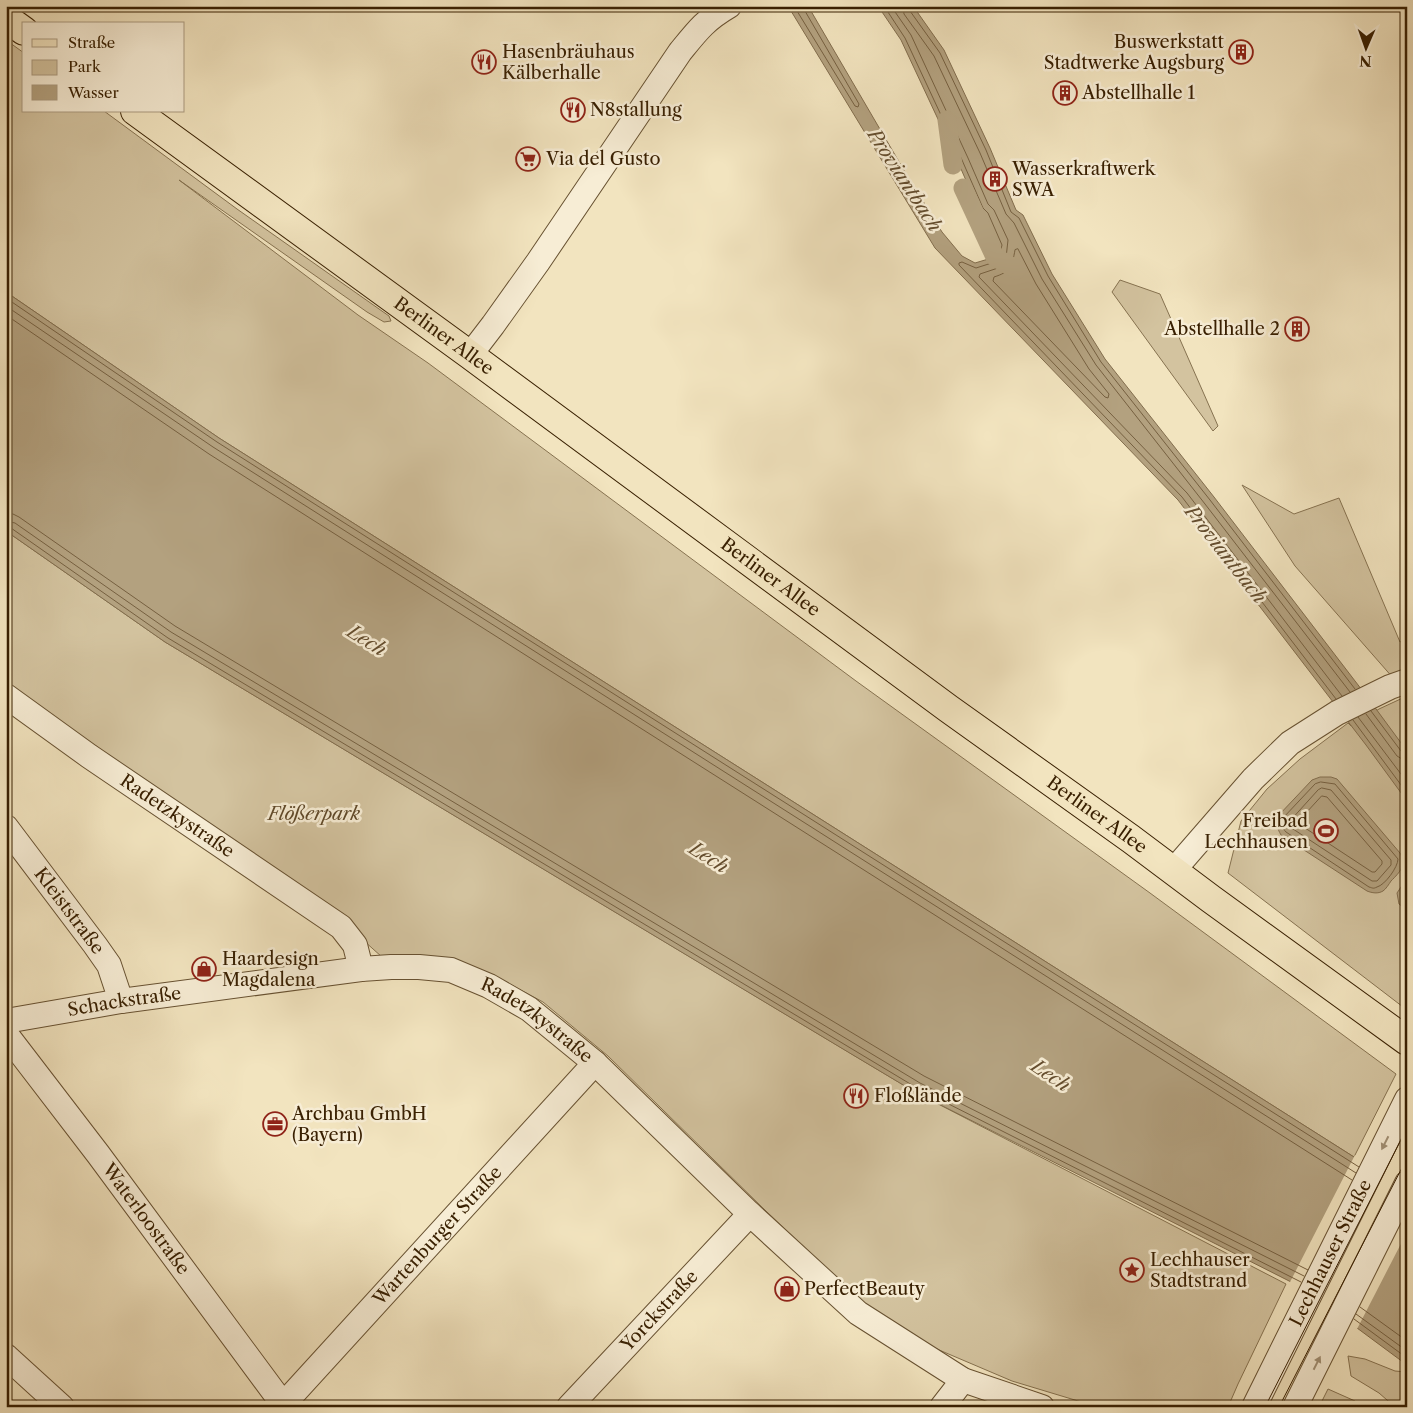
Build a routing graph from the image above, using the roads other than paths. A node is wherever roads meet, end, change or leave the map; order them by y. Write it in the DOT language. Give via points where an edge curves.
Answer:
graph roads {
  1 [pos="729,6"];
  2 [pos="6,18"];
  3 [pos="22,30"];
  4 [pos="136,112"];
  5 [pos="470,355"];
  6 [pos="1407,681"];
  7 [pos="6,696"];
  8 [pos="6,827"];
  9 [pos="1173,871"];
  10 [pos="361,969"];
  11 [pos="121,1001"];
  12 [pos="6,1021"];
  13 [pos="6,1034"];
  14 [pos="1407,1041"];
  15 [pos="595,1063"];
  16 [pos="1407,1099"];
  17 [pos="1407,1183"];
  18 [pos="750,1214"];
  19 [pos="6,1356"];
  20 [pos="963,1380"];
  21 [pos="1257,1400"];
  22 [pos="283,1406"];
  23 [pos="62,1407"];
  24 [pos="569,1407"];
  25 [pos="942,1407"];
  26 [pos="1042,1407"];
  27 [pos="1295,1407"];
  1 -- 5 [label="street" via="699,28 680,52 494,325"];
  2 -- 3 [label="main road"];
  4 -- 5 [label="main road, Berliner Allee"];
  5 -- 9 [label="main road, Berliner Allee" via="884,662"];
  6 -- 9 [label="street" via="1337,714 1290,743 1252,779"];
  7 -- 10 [label="street, Radetzkystraße" via="341,927 355,945"];
  8 -- 11 [label="street, Kleiststraße" via="95,944 109,966"];
  9 -- 14 [label="main road, Berliner Allee"];
  10 -- 11 [label="street, Schackstraße"];
  10 -- 15 [label="street, Radetzkystraße" via="419,967 451,970 489,986 529,1009"];
  11 -- 12 [label="street, Schackstraße"];
  13 -- 22 [label="street, Waterloostraße"];
  15 -- 18 [label="street, Radetzkystraße"];
  15 -- 22 [label="street, Wartenburger Straße"];
  16 -- 21 [label="street, Lechhauser Straße, one-way"];
  27 -- 17 [label="street, Lechhauser Straße, one-way"];
  18 -- 20 [label="street, Radetzkystraße" via="858,1313"];
  18 -- 24 [label="street, Yorckstraße"];
  19 -- 23 [label="street"];
  20 -- 25 [label="street"];
  20 -- 26 [label="street, Radetzkystraße"];
}
